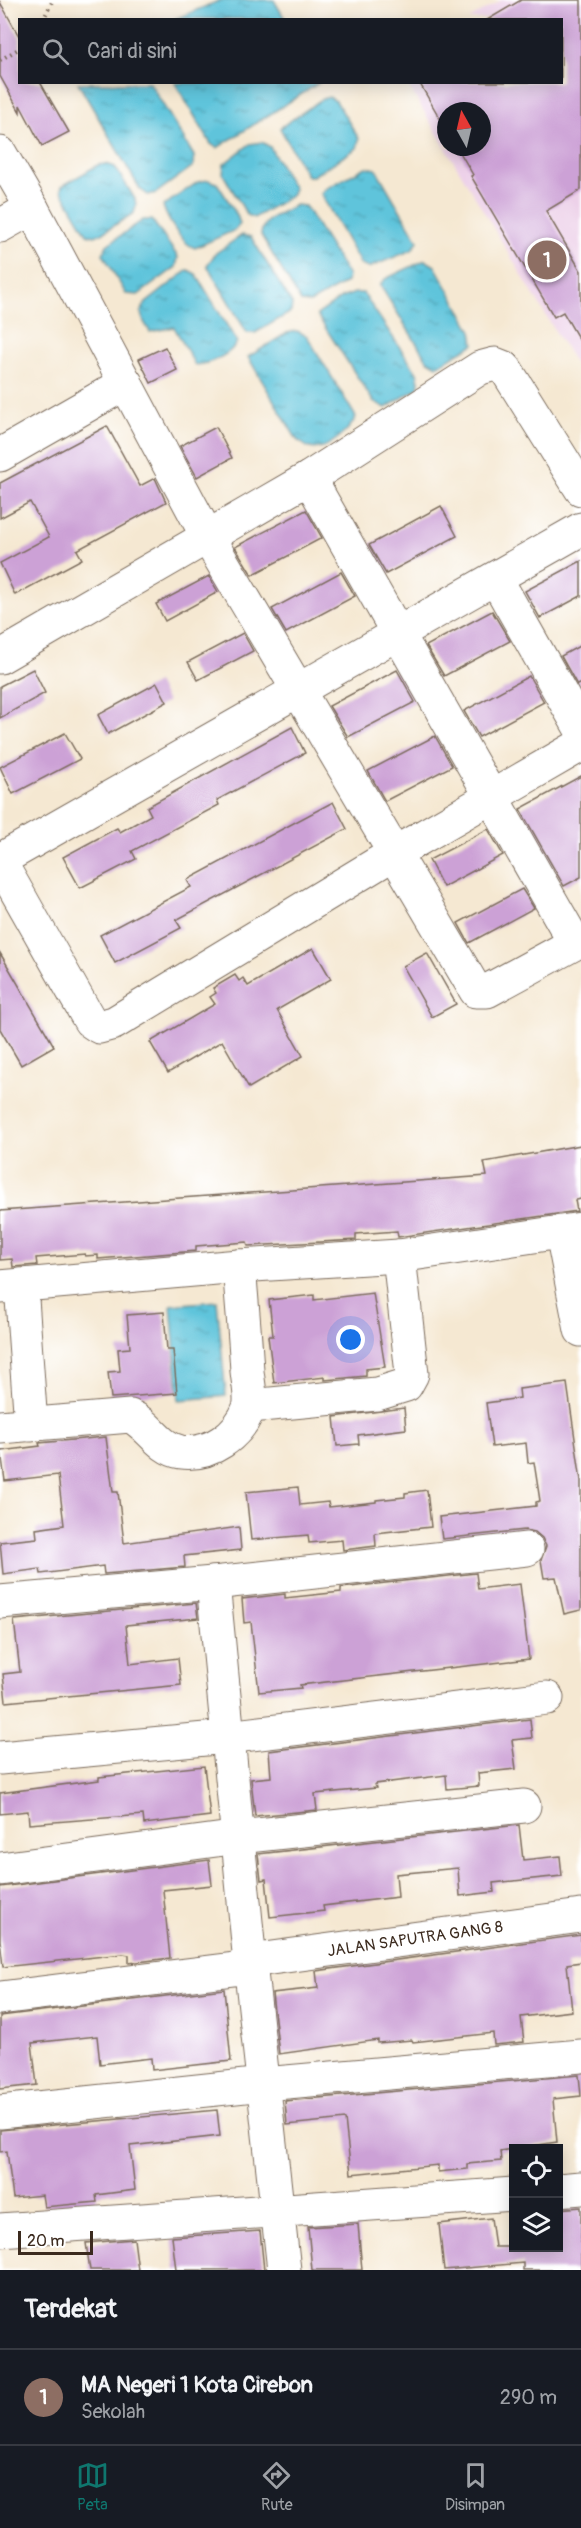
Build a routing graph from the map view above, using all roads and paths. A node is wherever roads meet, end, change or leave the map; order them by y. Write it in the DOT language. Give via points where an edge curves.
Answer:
graph roads {
  1 [pos="54,0"];
  2 [pos="44,18"];
  3 [pos="18,49"];
  4 [pos="0,60"];
  5 [pos="0,153"];
  6 [pos="32,208"];
  7 [pos="0,226"];
  8 [pos="126,383"];
  9 [pos="0,455"];
  10 [pos="309,478"];
  11 [pos="581,489"];
  12 [pos="581,529"];
  13 [pos="207,536"];
  14 [pos="496,579"];
  15 [pos="398,635"];
  16 [pos="0,657"];
  17 [pos="298,689"];
  18 [pos="581,729"];
  19 [pos="581,745"];
  20 [pos="492,797"];
  21 [pos="393,854"];
  22 [pos="0,861"];
  23 [pos="578,942"];
  24 [pos="571,1231"];
  25 [pos="399,1256"];
  26 [pos="239,1266"];
  27 [pos="10,1286"];
  28 [pos="581,1330"];
  29 [pos="250,1406"];
  30 [pos="16,1426"];
  31 [pos="527,1549"];
  32 [pos="213,1583"];
  33 [pos="0,1602"];
  34 [pos="547,1698"];
  35 [pos="227,1737"];
  36 [pos="0,1758"];
  37 [pos="524,1806"];
  38 [pos="239,1838"];
  39 [pos="0,1869"];
  40 [pos="581,1916"];
  41 [pos="250,1964"];
  42 [pos="0,1998"];
  43 [pos="581,2056"];
  44 [pos="264,2084"];
  45 [pos="0,2112"];
  46 [pos="581,2188"];
  47 [pos="563,2190"];
  48 [pos="509,2194"];
  49 [pos="278,2212"];
  50 [pos="0,2230"];
  51 [pos="284,2270"];
  1 -- 2 [label="path"];
  3 -- 4 [label="path"];
  5 -- 6 [label="street"];
  6 -- 7 [label="street"];
  6 -- 8 [label="street"];
  8 -- 9 [label="street"];
  8 -- 13 [label="street"];
  10 -- 11 [label="street" via="480,368 495,364 505,368"];
  10 -- 13 [label="street"];
  10 -- 15 [label="street"];
  12 -- 14 [label="street"];
  13 -- 16 [label="street"];
  13 -- 17 [label="street"];
  14 -- 15 [label="street"];
  14 -- 18 [label="street"];
  15 -- 17 [label="street"];
  15 -- 20 [label="street"];
  17 -- 21 [label="street"];
  17 -- 22 [label="street"];
  19 -- 20 [label="street"];
  20 -- 21 [label="street"];
  20 -- 23 [label="street"];
  21 -- 22 [label="street" via="114,1023 99,1027 90,1021"];
  21 -- 23 [label="street" via="476,991 487,991"];
  24 -- 25 [label="street"];
  24 -- 28 [label="street"];
  25 -- 26 [label="street"];
  25 -- 29 [label="street" via="412,1374 406,1385 377,1394"];
  26 -- 27 [label="street"];
  26 -- 29 [label="street"];
  27 -- 30 [label="street"];
  29 -- 30 [label="street" via="224,1441 195,1452 179,1452 166,1445 130,1416"];
  31 -- 32 [label="street"];
  32 -- 33 [label="street"];
  32 -- 35 [label="street"];
  34 -- 35 [label="street"];
  35 -- 36 [label="street"];
  35 -- 38 [label="street"];
  37 -- 38 [label="street"];
  38 -- 39 [label="street"];
  38 -- 41 [label="street"];
  40 -- 41 [label="street, JALAN SAPUTRA GANG 8"];
  41 -- 42 [label="street, JALAN SAPUTRA GANG 8"];
  41 -- 44 [label="street"];
  43 -- 44 [label="street"];
  44 -- 45 [label="street"];
  44 -- 49 [label="street"];
  46 -- 47 [label="street"];
  48 -- 49 [label="street"];
  49 -- 50 [label="street"];
  49 -- 51 [label="street"];
}
